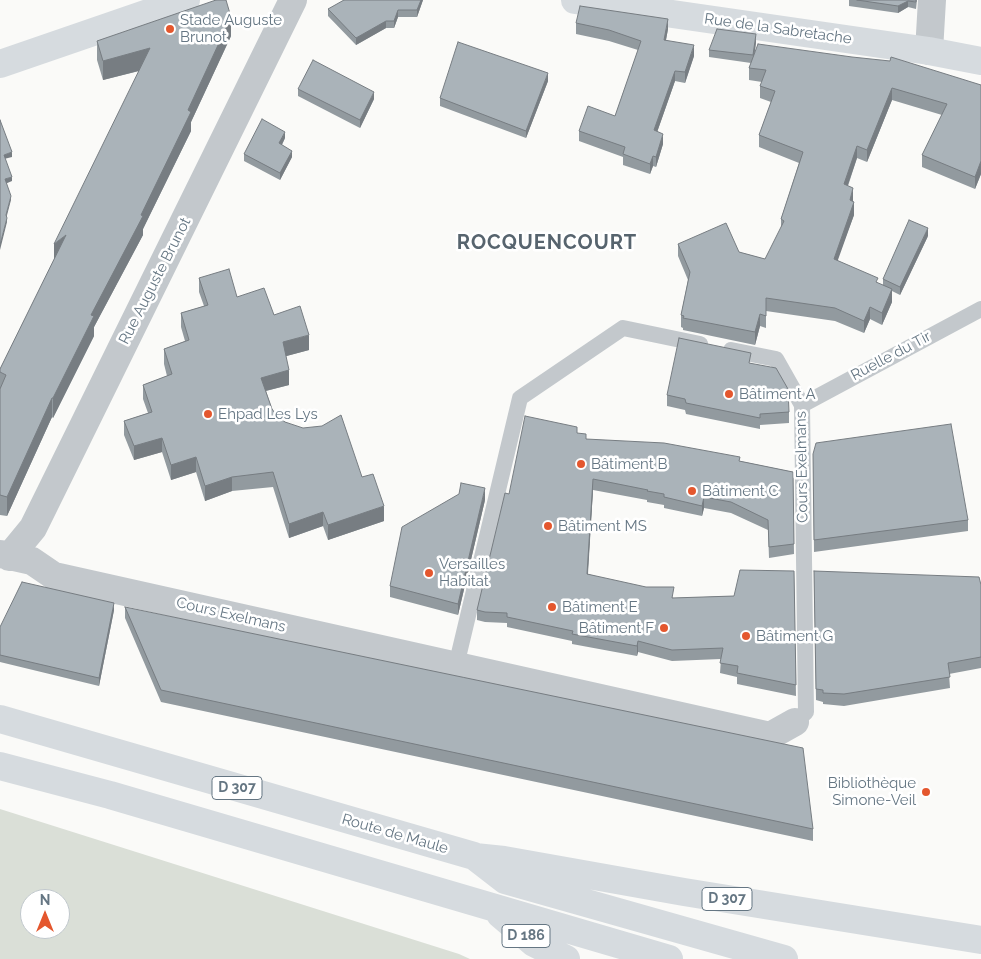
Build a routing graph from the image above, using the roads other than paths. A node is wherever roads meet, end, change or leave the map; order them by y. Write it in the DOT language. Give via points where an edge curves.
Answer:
graph roads {
  1 [pos="186,0"];
  2 [pos="293,0"];
  3 [pos="575,0"];
  4 [pos="932,0"];
  5 [pos="929,51"];
  6 [pos="981,61"];
  7 [pos="0,64"];
  8 [pos="981,309"];
  9 [pos="802,405"];
  10 [pos="5,556"];
  11 [pos="456,666"];
  12 [pos="0,720"];
  13 [pos="795,722"];
  14 [pos="0,766"];
  15 [pos="474,856"];
  16 [pos="491,907"];
  17 [pos="981,940"];
  18 [pos="566,959"];
  19 [pos="669,959"];
  20 [pos="784,959"];
  1 -- 7 [label="main road"];
  2 -- 10 [label="street, Rue Auguste Brunot" via="33,528"];
  3 -- 5 [label="main road, Rue de la Sabretache"];
  4 -- 5 [label="street"];
  5 -- 6 [label="main road, Rue de la Sabretache"];
  8 -- 9 [label="lane, Ruelle du Tir"];
  9 -- 11 [label="lane, Cours Exelmans" via="776,360 623,328 520,398"];
  9 -- 13 [label="lane, Cours Exelmans" via="806,712"];
  10 -- 11 [label="street, Cours Exelmans" via="32,561 54,576"];
  11 -- 13 [label="street, Cours Exelmans" via="770,736"];
  12 -- 15 [label="main road, Route de Maule / D 307"];
  14 -- 16 [label="main road"];
  15 -- 17 [label="main road, D 307"];
  15 -- 20 [label="main road, Route de Maule / D 307" via="505,880"];
  16 -- 18 [label="main road, D 186" via="534,943"];
  16 -- 19 [label="main road"];
}
